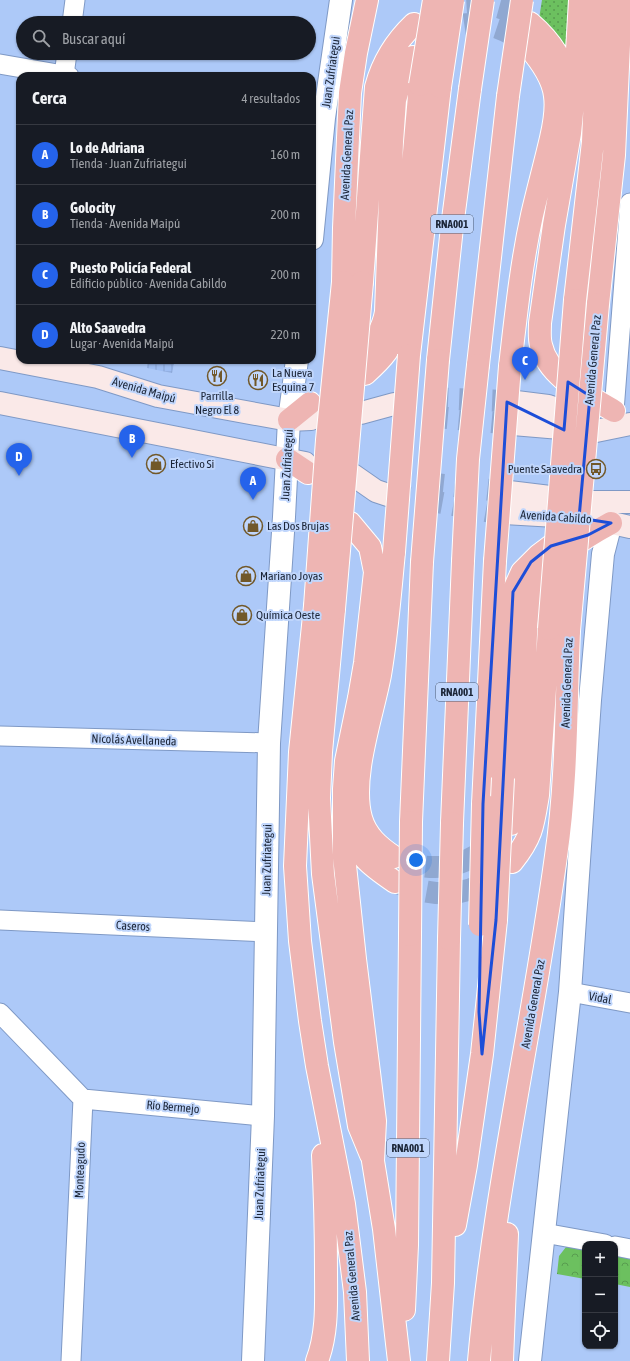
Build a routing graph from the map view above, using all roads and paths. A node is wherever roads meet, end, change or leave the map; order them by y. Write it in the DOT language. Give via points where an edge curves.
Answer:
graph roads {
  1 [pos="75,0"];
  2 [pos="341,0"];
  3 [pos="367,0"];
  4 [pos="434,0"];
  5 [pos="453,0"];
  6 [pos="483,0"];
  7 [pos="522,0"];
  8 [pos="580,0"];
  9 [pos="599,0"];
  10 [pos="621,0"];
  11 [pos="73,16"];
  12 [pos="414,24"];
  13 [pos="530,24"];
  14 [pos="528,46"];
  15 [pos="413,57"];
  16 [pos="67,60"];
  17 [pos="0,64"];
  18 [pos="44,72"];
  19 [pos="66,72"];
  20 [pos="430,86"];
  21 [pos="572,111"];
  22 [pos="318,117"];
  23 [pos="316,158"];
  24 [pos="630,203"];
  25 [pos="352,282"];
  26 [pos="0,358"];
  27 [pos="16,361"];
  28 [pos="31,364"];
  29 [pos="296,364"];
  30 [pos="0,403"];
  31 [pos="394,409"];
  32 [pos="311,410"];
  33 [pos="361,413"];
  34 [pos="289,420"];
  35 [pos="623,420"];
  36 [pos="513,424"];
  37 [pos="559,428"];
  38 [pos="287,459"];
  39 [pos="308,468"];
  40 [pos="353,476"];
  41 [pos="388,487"];
  42 [pos="630,502"];
  43 [pos="350,523"];
  44 [pos="620,525"];
  45 [pos="588,535"];
  46 [pos="324,608"];
  47 [pos="559,630"];
  48 [pos="0,736"];
  49 [pos="269,743"];
  50 [pos="344,812"];
  51 [pos="511,824"];
  52 [pos="394,857"];
  53 [pos="512,862"];
  54 [pos="394,882"];
  55 [pos="0,920"];
  56 [pos="488,923"];
  57 [pos="266,932"];
  58 [pos="570,992"];
  59 [pos="630,1003"];
  60 [pos="0,1013"];
  61 [pos="317,1066"];
  62 [pos="83,1099"];
  63 [pos="263,1116"];
  64 [pos="512,1124"];
  65 [pos="373,1161"];
  66 [pos="544,1233"];
  67 [pos="588,1241"];
  68 [pos="618,1247"];
  69 [pos="630,1249"];
  70 [pos="443,1283"];
  71 [pos="72,1361"];
  72 [pos="253,1361"];
  73 [pos="317,1361"];
  74 [pos="358,1361"];
  75 [pos="400,1361"];
  76 [pos="438,1361"];
  77 [pos="479,1361"];
  78 [pos="502,1361"];
  79 [pos="530,1361"];
  1 -- 11 [label="street"];
  2 -- 22 [label="street, Juan Zufriategui"];
  3 -- 25 [label="highway, Avenida General Paz" via="350,93 344,228"];
  4 -- 20 [label="highway, bridge"];
  5 -- 20 [label="highway, bridge"];
  6 -- 75 [label="highway, RNA001, bridge" via="452,226 438,360 422,562 411,822 407,1245"];
  7 -- 70 [label="highway, RNA001, bridge" via="508,96 468,459 452,823"];
  8 -- 21 [label="highway"];
  9 -- 47 [label="highway, bridge" via="593,142 575,300"];
  10 -- 47 [label="highway, Avenida General Paz, bridge" via="614,154"];
  12 -- 25 [label="highway" via="390,52 376,87"];
  13 -- 21 [label="highway" via="546,39 561,61 568,79"];
  14 -- 56 [label="highway, bridge" via="550,79 556,104 547,156 532,216 510,366 495,561 483,804"];
  15 -- 20 [label="highway" via="403,73 395,100 386,312 382,327 364,364 385,356 399,323"];
  16 -- 19 [label="street"];
  17 -- 18 [label="street"];
  20 -- 52 [label="highway, bridge" via="385,644 359,769 359,804 362,820 376,844"];
  21 -- 35 [label="highway" via="544,289 540,323 541,344 546,359 560,375"];
  22 -- 23 [label="street, Juan Zufriategui"];
  24 -- 35 [label="street, Avenida General Paz"];
  25 -- 46 [label="highway, Avenida General Paz, bridge" via="327,440"];
  26 -- 27 [label="main road, Avenida Maipú"];
  28 -- 34 [label="main road, Avenida Maipú" via="98,377 158,396"];
  29 -- 34 [label="street, Juan Zufriategui"];
  30 -- 38 [label="main road"];
  31 -- 33 [label="main road"];
  32 -- 34 [label="highway"];
  34 -- 38 [label="street, Juan Zufriategui"];
  35 -- 37 [label="main road" via="596,431"];
  35 -- 37 [label="main road" via="596,422 548,406 510,402"];
  36 -- 37 [label="main road"];
  38 -- 39 [label="highway"];
  38 -- 49 [label="street, Juan Zufriategui"];
  40 -- 41 [label="main road" via="376,491"];
  42 -- 44 [label="main road, Avenida Cabildo" via="507,503"];
  43 -- 50 [label="highway" via="370,548 375,572 362,677 346,761"];
  44 -- 45 [label="highway"];
  44 -- 58 [label="street, Avenida General Paz" via="603,554"];
  45 -- 51 [label="highway" via="548,568 537,582 530,600 526,629 521,792 516,815"];
  45 -- 56 [label="highway, bridge" via="551,546 539,554 522,572 513,592 509,623 503,778"];
  46 -- 61 [label="highway, Avenida General Paz" via="300,752 295,866 304,980"];
  46 -- 65 [label="highway" via="320,798 324,874 344,1042 359,1126"];
  47 -- 53 [label="highway" via="534,822 527,841"];
  47 -- 64 [label="highway, Avenida General Paz" via="563,794 542,955"];
  48 -- 49 [label="street, Nicolás Avellaneda"];
  49 -- 57 [label="street, Juan Zufriategui"];
  50 -- 54 [label="highway" via="353,840 365,860"];
  50 -- 65 [label="highway" via="346,877 375,1121"];
  55 -- 57 [label="street, Caseros"];
  56 -- 70 [label="highway" via="479,1012 482,1054 466,1165"];
  57 -- 63 [label="street, Juan Zufriategui"];
  58 -- 59 [label="street, Vidal"];
  58 -- 66 [label="street, Avenida General Paz"];
  60 -- 62 [label="street"];
  61 -- 73 [label="highway" via="326,1203 326,1325"];
  61 -- 74 [label="highway, Avenida General Paz" via="344,1204 355,1292"];
  62 -- 63 [label="street, Río Bermejo"];
  62 -- 71 [label="street, Monteagudo"];
  63 -- 72 [label="street, Juan Zufriategui"];
  64 -- 77 [label="highway, Avenida General Paz" via="499,1191"];
  64 -- 78 [label="highway"];
  65 -- 75 [label="highway"];
  66 -- 67 [label="street"];
  66 -- 79 [label="street, Avenida General Paz"];
  68 -- 69 [label="street"];
  70 -- 76 [label="highway, RNA001"];
}
